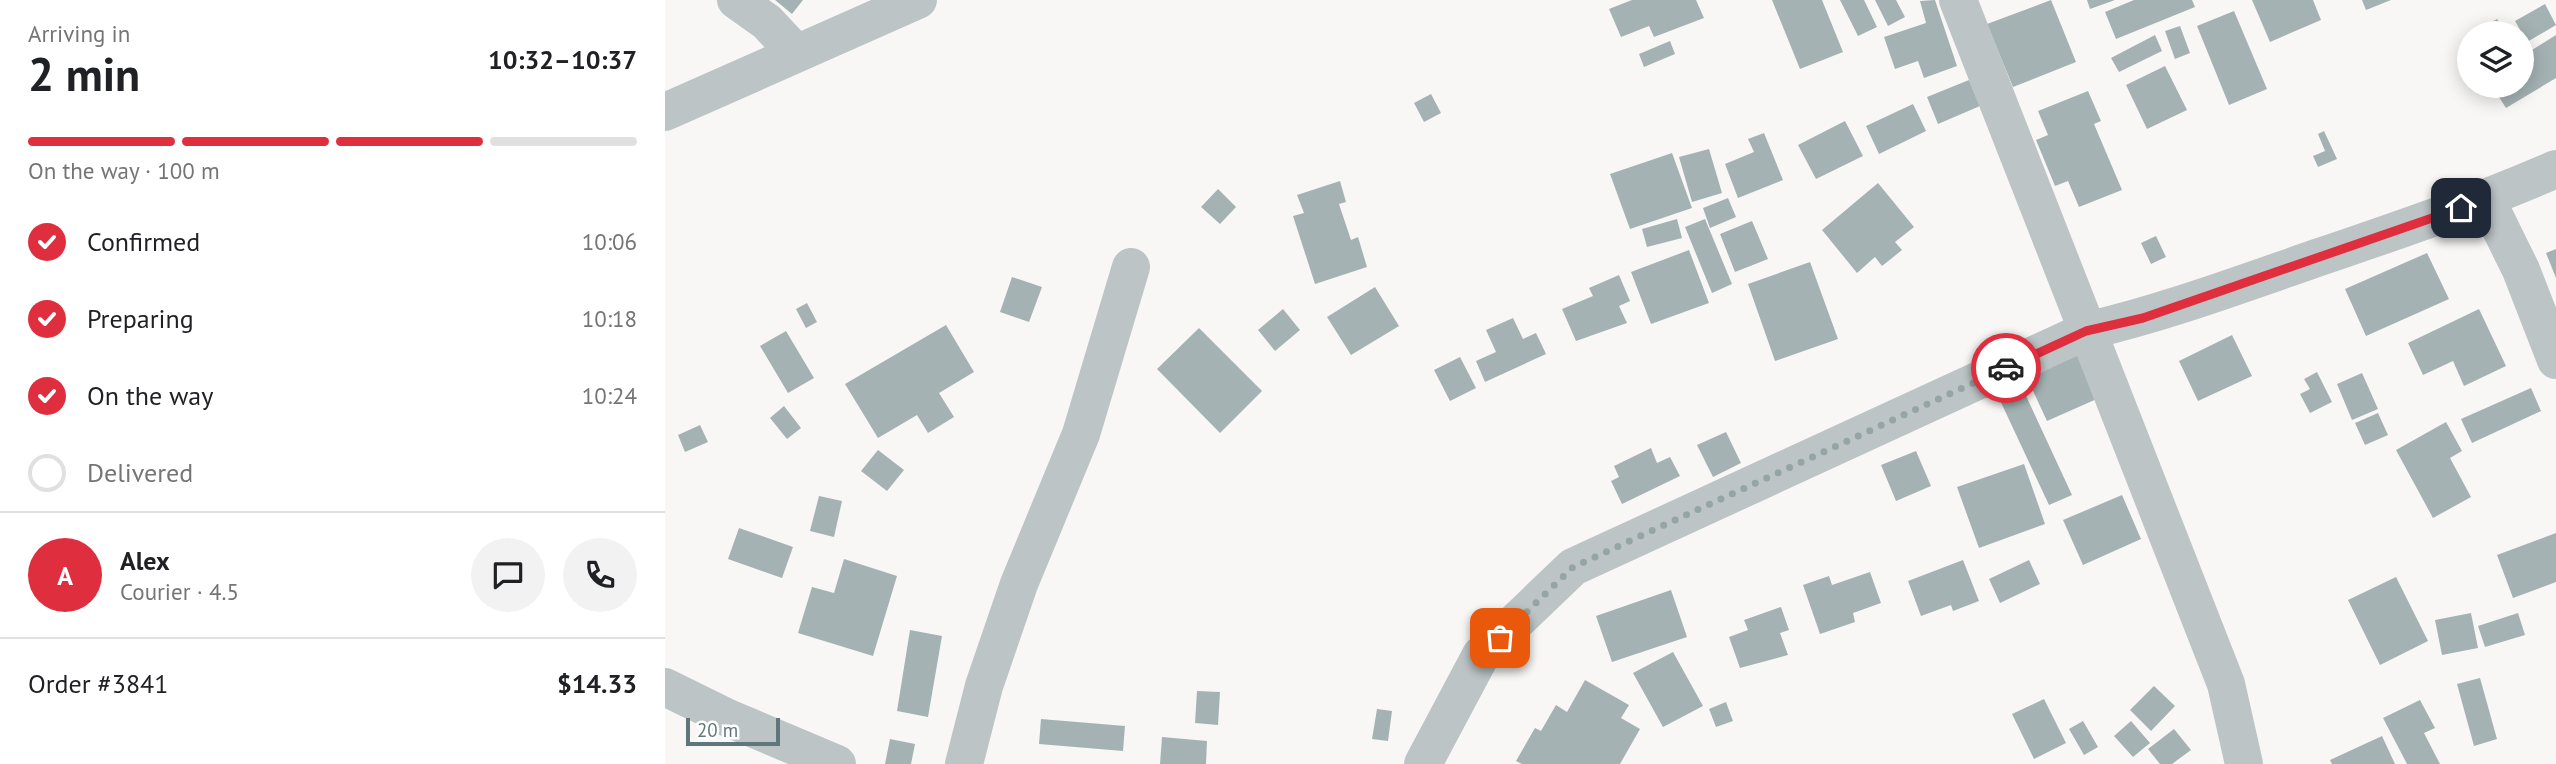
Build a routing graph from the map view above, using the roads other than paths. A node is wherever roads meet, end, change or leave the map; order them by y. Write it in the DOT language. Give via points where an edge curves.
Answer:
graph roads {
  1 [pos="736,0"];
  2 [pos="918,0"];
  3 [pos="1958,0"];
  4 [pos="795,52"];
  5 [pos="665,112"];
  6 [pos="2556,169"];
  7 [pos="2486,199"];
  8 [pos="1131,267"];
  9 [pos="2086,331"];
  10 [pos="2556,360"];
  11 [pos="665,687"];
  12 [pos="837,764"];
  13 [pos="964,764"];
  14 [pos="1423,764"];
  15 [pos="2244,764"];
  1 -- 4 [label="street" via="767,22"];
  2 -- 4 [label="street"];
  3 -- 9 [label="street"];
  4 -- 5 [label="street"];
  6 -- 7 [label="street"];
  7 -- 9 [label="street" via="2143,318"];
  7 -- 10 [label="street" via="2521,270"];
  8 -- 13 [label="street" via="1081,434 1019,584 983,687"];
  9 -- 14 [label="street" via="1573,567 1481,655"];
  9 -- 15 [label="street" via="2227,684"];
  11 -- 12 [label="street"];
}
